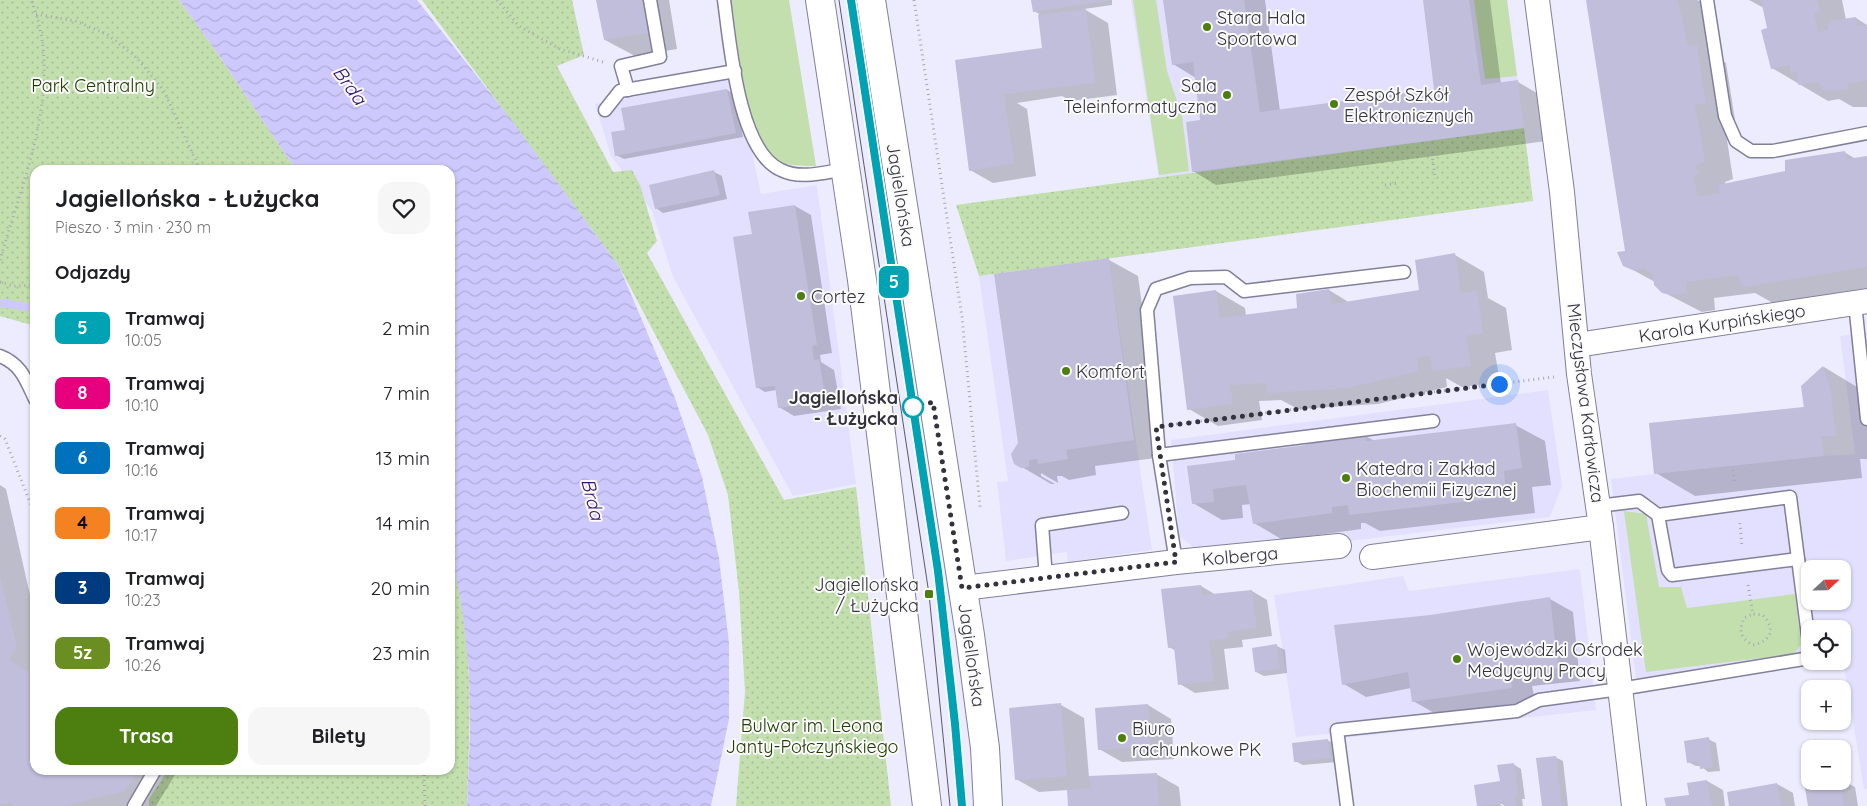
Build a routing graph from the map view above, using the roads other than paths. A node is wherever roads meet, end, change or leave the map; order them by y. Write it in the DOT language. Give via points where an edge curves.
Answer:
graph roads {
  1 [pos="650,0"];
  2 [pos="724,0"];
  3 [pos="820,0"];
  4 [pos="871,0"];
  5 [pos="1537,0"];
  6 [pos="1707,0"];
  7 [pos="735,70"];
  8 [pos="628,90"];
  9 [pos="605,110"];
  10 [pos="1867,133"];
  11 [pos="846,169"];
  12 [pos="1404,272"];
  13 [pos="1861,302"];
  14 [pos="1577,345"];
  15 [pos="0,356"];
  16 [pos="30,388"];
  17 [pos="1867,418"];
  18 [pos="1433,421"];
  19 [pos="1159,455"];
  20 [pos="1122,513"];
  21 [pos="1658,515"];
  22 [pos="1600,517"];
  23 [pos="1339,546"];
  24 [pos="1372,557"];
  25 [pos="1798,559"];
  26 [pos="1176,562"];
  27 [pos="1046,578"];
  28 [pos="962,588"];
  29 [pos="1806,620"];
  30 [pos="1801,659"];
  31 [pos="1620,689"];
  32 [pos="152,775"];
  33 [pos="134,806"];
  34 [pos="927,806"];
  35 [pos="988,806"];
  36 [pos="1346,806"];
  37 [pos="1634,806"];
  1 -- 8 [label="lane" via="660,57 621,66"];
  2 -- 7 [label="lane"];
  3 -- 11 [label="main road"];
  4 -- 28 [label="main road, Jagiellońska"];
  5 -- 14 [label="street, Mieczysława Karłowicza" via="1562,192"];
  6 -- 10 [label="lane" via="1725,116 1736,140 1751,151 1773,151"];
  7 -- 8 [label="lane"];
  7 -- 11 [label="lane" via="746,123 762,156 781,170 802,175"];
  8 -- 9 [label="lane" via="620,91"];
  11 -- 34 [label="main road"];
  12 -- 19 [label="lane" via="1244,291 1226,277 1190,278 1156,289 1147,310"];
  13 -- 14 [label="street, Karola Kurpińskiego"];
  13 -- 17 [label="lane"];
  14 -- 22 [label="street, Mieczysława Karłowicza"];
  15 -- 16 [label="lane" via="13,361"];
  18 -- 19 [label="lane"];
  19 -- 26 [label="lane"];
  20 -- 27 [label="lane" via="1042,525"];
  21 -- 22 [label="lane" via="1639,501"];
  21 -- 25 [label="lane" via="1668,570 1672,575"];
  21 -- 25 [label="lane" via="1790,497"];
  22 -- 24 [label="street"];
  22 -- 31 [label="street, Mieczysława Karłowicza"];
  23 -- 26 [label="street, Kolberga"];
  25 -- 29 [label="lane"];
  26 -- 27 [label="street, Kolberga"];
  27 -- 28 [label="street, Kolberga"];
  28 -- 35 [label="main road, Jagiellońska" via="983,730"];
  30 -- 31 [label="lane"];
  31 -- 36 [label="lane" via="1540,700 1517,711 1337,730"];
  31 -- 37 [label="street, Mieczysława Karłowicza"];
  32 -- 33 [label="lane"];
}
